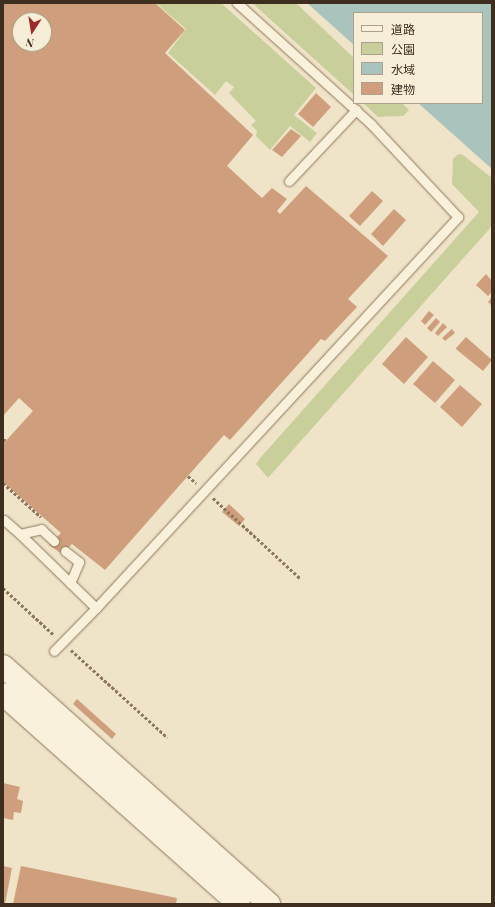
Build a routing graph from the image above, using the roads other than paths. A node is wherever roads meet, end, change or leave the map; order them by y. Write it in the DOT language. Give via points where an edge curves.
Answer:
graph roads {
  1 [pos="237,3"];
  2 [pos="356,110"];
  3 [pos="289,181"];
  4 [pos="3,520"];
  5 [pos="20,534"];
  6 [pos="54,541"];
  7 [pos="66,551"];
  8 [pos="70,583"];
  9 [pos="96,608"];
  10 [pos="54,651"];
  11 [pos="3,666"];
  12 [pos="3,694"];
  13 [pos="239,904"];
  14 [pos="269,904"];
  1 -- 2 [label="lane"];
  2 -- 3 [label="lane"];
  2 -- 9 [label="lane" via="458,217"];
  4 -- 5 [label="lane"];
  5 -- 6 [label="lane" via="41,529"];
  5 -- 8 [label="lane"];
  7 -- 8 [label="lane" via="79,562"];
  8 -- 9 [label="lane"];
  9 -- 10 [label="lane"];
  11 -- 14 [label="street"];
  12 -- 13 [label="street"];
}
